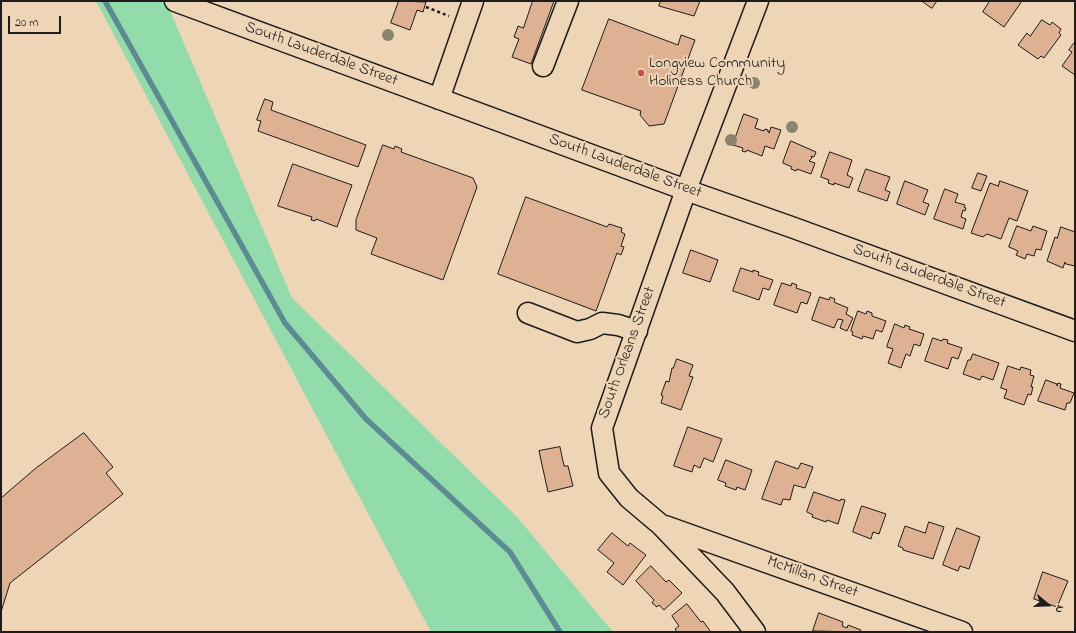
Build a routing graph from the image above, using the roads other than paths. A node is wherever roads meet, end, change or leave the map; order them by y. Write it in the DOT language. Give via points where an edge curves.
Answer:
graph roads {
  1 [pos="175,1"];
  2 [pos="473,1"];
  3 [pos="568,1"];
  4 [pos="758,1"];
  5 [pos="543,66"];
  6 [pos="439,99"];
  7 [pos="686,190"];
  8 [pos="528,313"];
  9 [pos="636,330"];
  10 [pos="1075,331"];
  11 [pos="661,525"];
  12 [pos="755,632"];
  13 [pos="962,632"];
  1 -- 6 [label="street, South Lauderdale Street"];
  2 -- 6 [label="street"];
  3 -- 5 [label="street"];
  4 -- 7 [label="street, South Orleans Street"];
  6 -- 7 [label="street, South Lauderdale Street"];
  7 -- 9 [label="street, South Orleans Street"];
  7 -- 10 [label="street, South Lauderdale Street"];
  8 -- 9 [label="street" via="577,332 602,323"];
  9 -- 11 [label="street, South Orleans Street" via="602,428 609,473 629,498"];
  11 -- 12 [label="street, South Orleans Street" via="725,592"];
  11 -- 13 [label="street, McMillan Street"];
}
